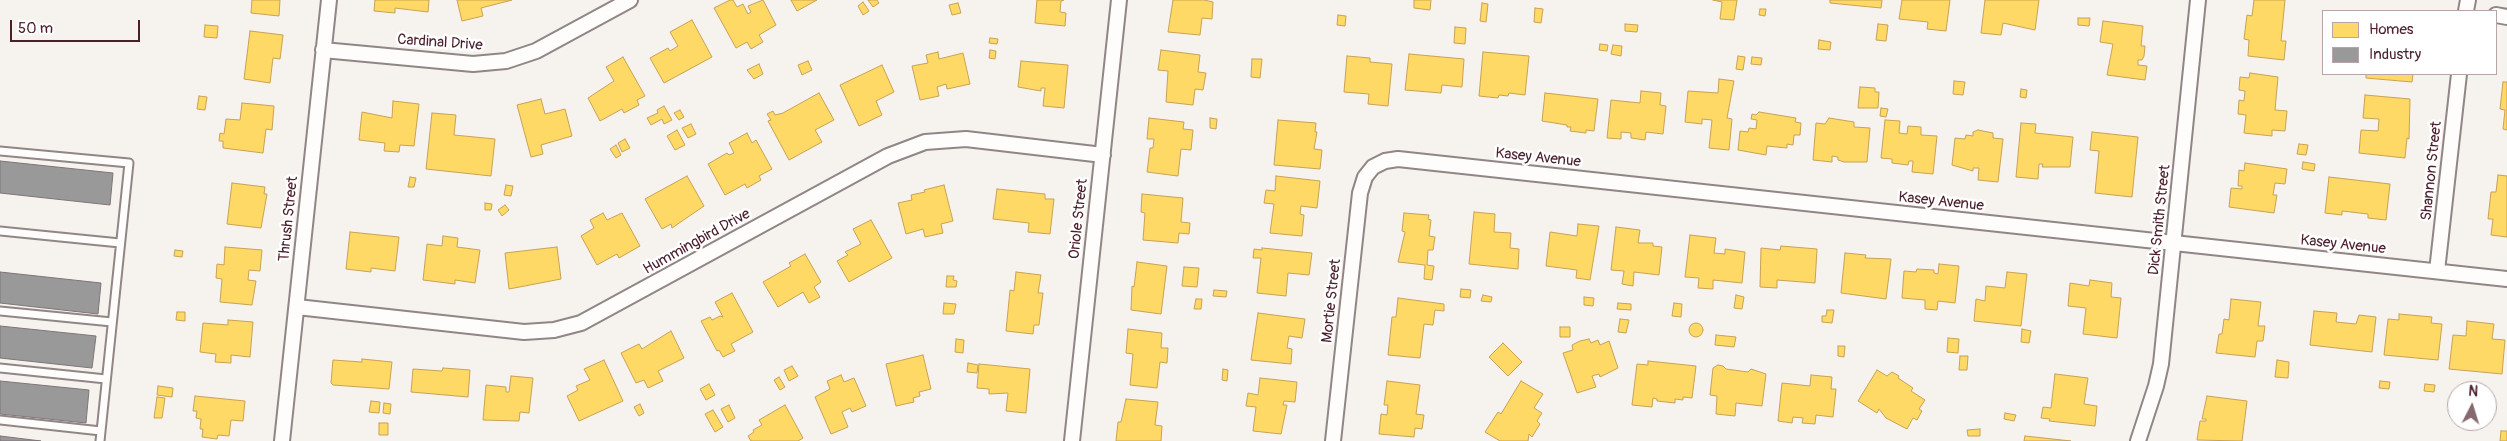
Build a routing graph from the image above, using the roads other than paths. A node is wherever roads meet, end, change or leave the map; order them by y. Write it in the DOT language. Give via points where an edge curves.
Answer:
graph roads {
  1 [pos="329,0"];
  2 [pos="630,0"];
  3 [pos="1119,0"];
  4 [pos="2198,0"];
  5 [pos="323,50"];
  6 [pos="2459,75"];
  7 [pos="0,151"];
  8 [pos="1103,155"];
  9 [pos="1373,167"];
  10 [pos="0,231"];
  11 [pos="120,243"];
  12 [pos="2174,243"];
  13 [pos="2437,271"];
  14 [pos="2507,278"];
  15 [pos="297,307"];
  16 [pos="0,311"];
  17 [pos="112,322"];
  18 [pos="0,368"];
  19 [pos="106,380"];
  20 [pos="0,420"];
  21 [pos="101,431"];
  22 [pos="100,441"];
  23 [pos="282,441"];
  24 [pos="1072,441"];
  25 [pos="1333,441"];
  26 [pos="2138,441"];
  1 -- 5 [label="street, Thrush Street"];
  2 -- 5 [label="street, Cardinal Drive" via="536,51 506,61 474,64"];
  3 -- 8 [label="street, Oriole Street"];
  4 -- 12 [label="street, Dick Smith Street"];
  5 -- 15 [label="street, Thrush Street"];
  6 -- 13 [label="street, Shannon Street"];
  7 -- 11 [label="lane" via="129,163"];
  8 -- 15 [label="street, Hummingbird Drive" via="966,139 925,142 888,156 582,323 554,330 524,332"];
  8 -- 24 [label="street, Oriole Street"];
  9 -- 12 [label="street, Kasey Avenue" via="1398,159"];
  9 -- 25 [label="street, Mortie Street" via="1360,193"];
  10 -- 11 [label="lane"];
  11 -- 17 [label="lane"];
  12 -- 13 [label="street, Kasey Avenue"];
  12 -- 26 [label="street, Dick Smith Street" via="2161,364"];
  13 -- 14 [label="street, Kasey Avenue"];
  15 -- 23 [label="street, Thrush Street"];
  16 -- 17 [label="lane"];
  17 -- 19 [label="lane"];
  18 -- 19 [label="lane"];
  19 -- 21 [label="lane"];
  20 -- 21 [label="lane"];
  21 -- 22 [label="lane"];
}
